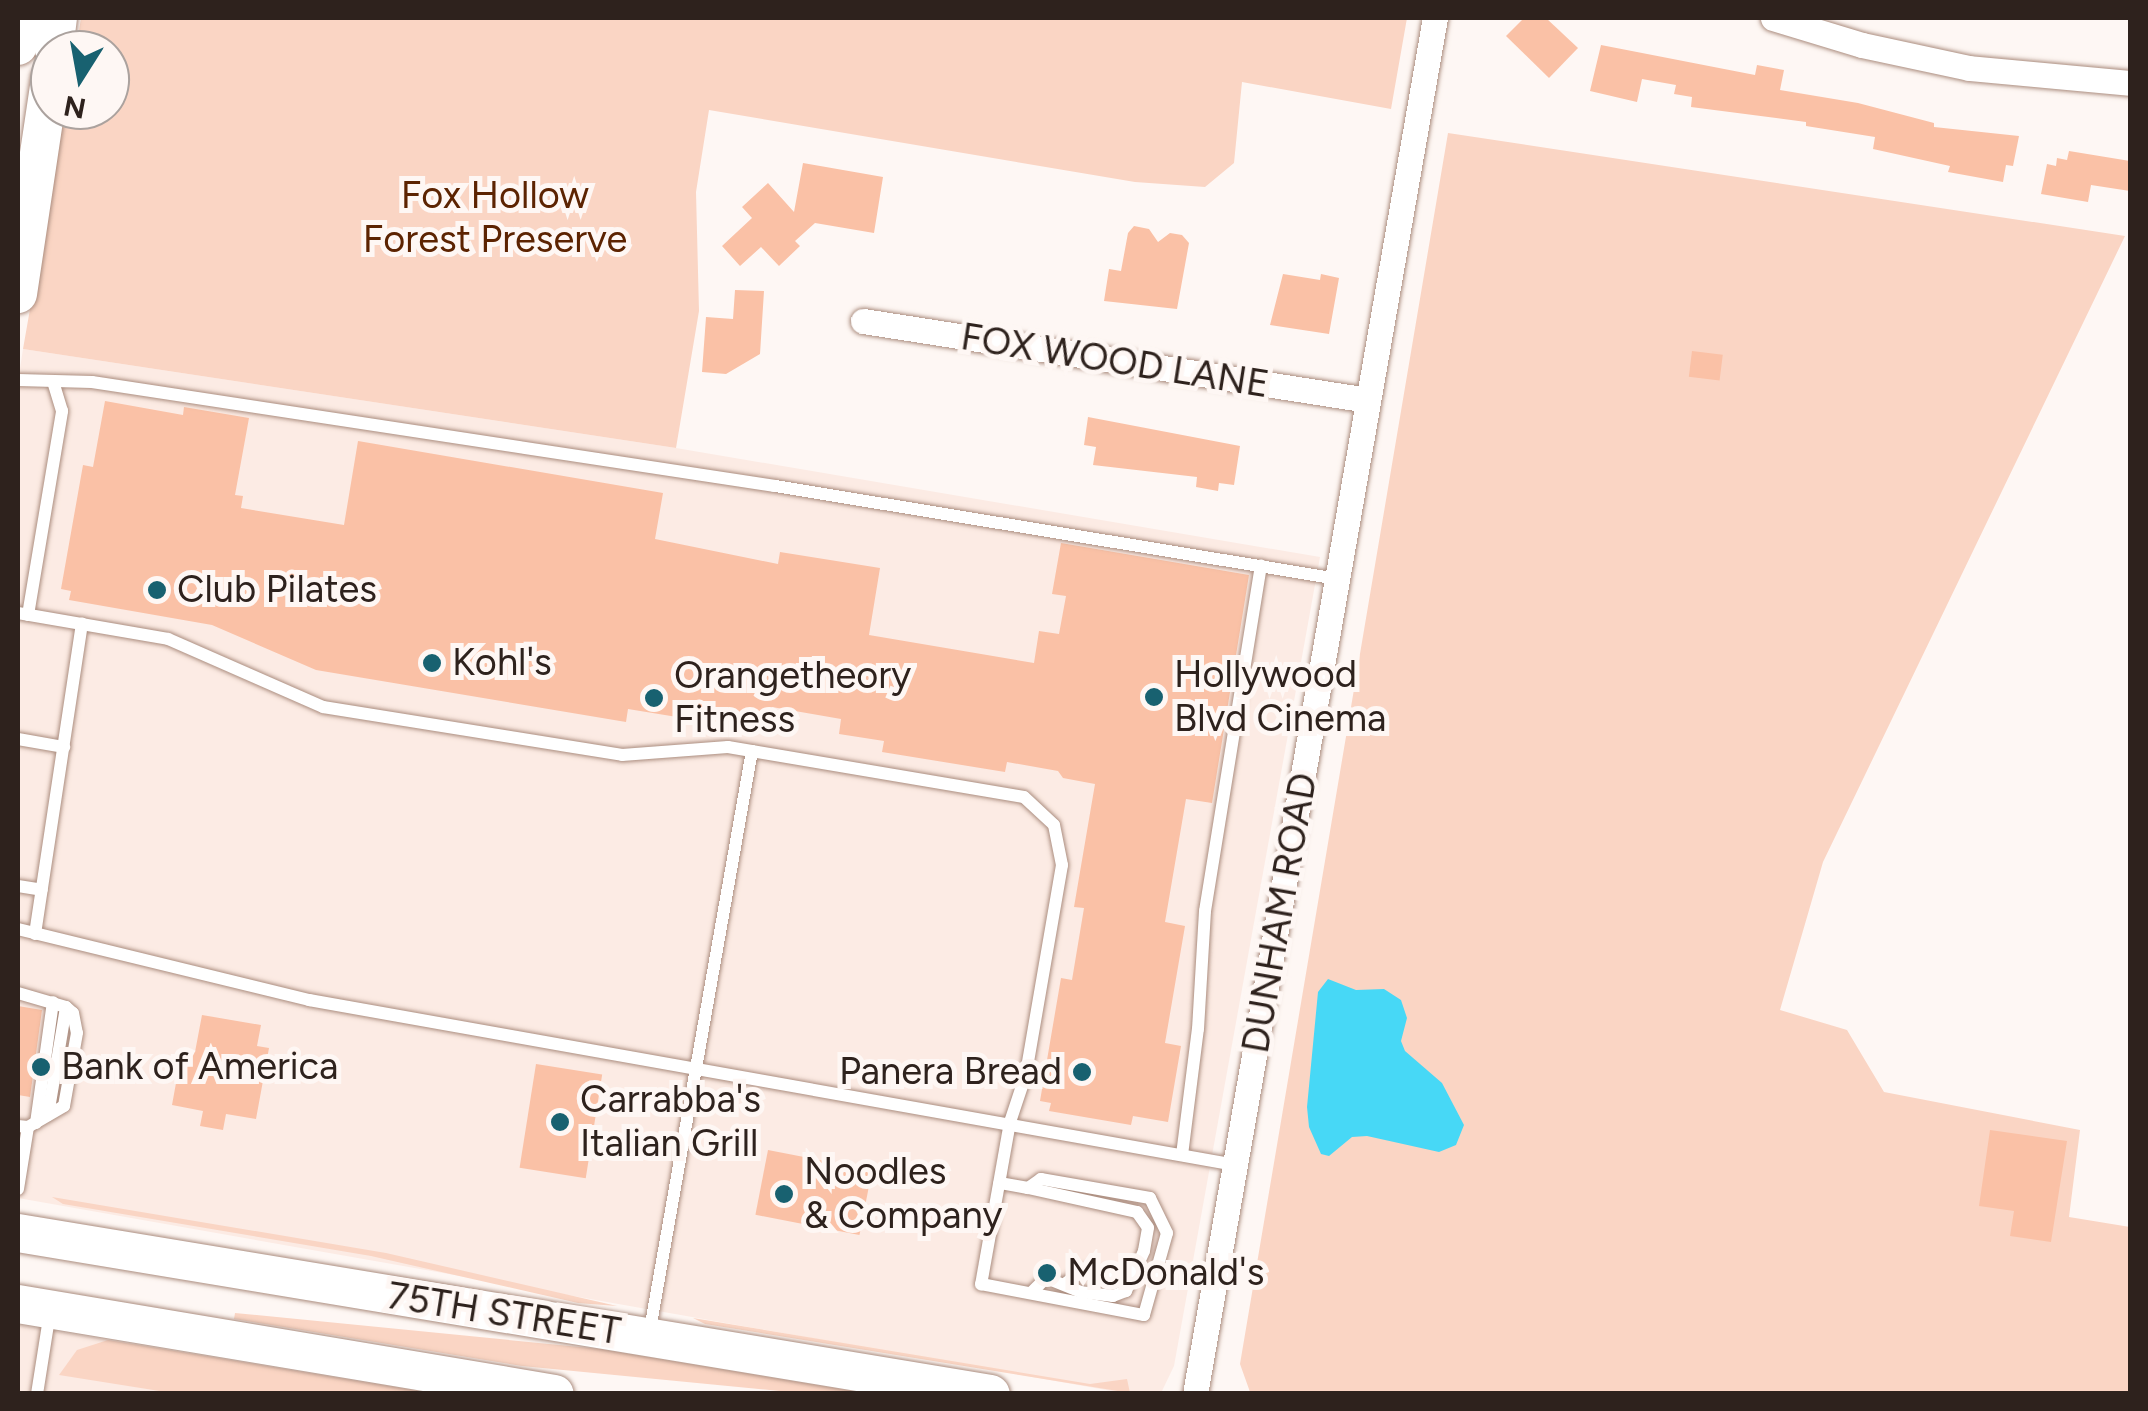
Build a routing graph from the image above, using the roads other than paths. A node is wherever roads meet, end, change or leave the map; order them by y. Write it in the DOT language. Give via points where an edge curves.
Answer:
graph roads {
  1 [pos="24,18"];
  2 [pos="1434,18"];
  3 [pos="1772,18"];
  4 [pos="18,46"];
  5 [pos="2130,84"];
  6 [pos="42,130"];
  7 [pos="18,294"];
  8 [pos="862,321"];
  9 [pos="18,380"];
  10 [pos="53,381"];
  11 [pos="1368,400"];
  12 [pos="1261,566"];
  13 [pos="1338,579"];
  14 [pos="23,614"];
  15 [pos="82,624"];
  16 [pos="18,739"];
  17 [pos="64,747"];
  18 [pos="752,751"];
  19 [pos="18,886"];
  20 [pos="42,890"];
  21 [pos="18,929"];
  22 [pos="36,934"];
  23 [pos="18,994"];
  24 [pos="60,1004"];
  25 [pos="698,1068"];
  26 [pos="1010,1122"];
  27 [pos="32,1123"];
  28 [pos="1182,1155"];
  29 [pos="1235,1165"];
  30 [pos="999,1183"];
  31 [pos="1028,1188"];
  32 [pos="18,1189"];
  33 [pos="18,1233"];
  34 [pos="1133,1279"];
  35 [pos="1066,1283"];
  36 [pos="1030,1294"];
  37 [pos="34,1306"];
  38 [pos="648,1337"];
  39 [pos="36,1394"];
  40 [pos="555,1394"];
  41 [pos="991,1394"];
  42 [pos="1195,1394"];
  1 -- 4 [label="main road"];
  2 -- 11 [label="street, DUNHAM ROAD"];
  3 -- 5 [label="street" via="1970,68"];
  6 -- 7 [label="main road"];
  8 -- 11 [label="street, FOX WOOD LANE"];
  9 -- 10 [label="lane"];
  10 -- 12 [label="lane" via="736,480"];
  10 -- 14 [label="lane" via="62,410"];
  11 -- 13 [label="street, DUNHAM ROAD"];
  12 -- 13 [label="lane"];
  12 -- 28 [label="lane" via="1206,910"];
  13 -- 29 [label="street, DUNHAM ROAD"];
  14 -- 15 [label="lane"];
  15 -- 17 [label="lane"];
  15 -- 18 [label="lane" via="168,639 323,707 622,755"];
  16 -- 17 [label="lane"];
  17 -- 20 [label="lane"];
  18 -- 25 [label="lane"];
  18 -- 26 [label="lane" via="1004,792 1041,808 1054,825 1062,865 1026,1074"];
  19 -- 20 [label="lane"];
  20 -- 22 [label="lane"];
  21 -- 22 [label="lane"];
  22 -- 25 [label="lane" via="302,999"];
  23 -- 24 [label="lane"];
  24 -- 27 [label="lane"];
  24 -- 27 [label="lane" via="73,1013 78,1033 64,1106"];
  25 -- 26 [label="lane"];
  25 -- 38 [label="lane"];
  26 -- 28 [label="lane"];
  26 -- 30 [label="lane"];
  27 -- 32 [label="lane"];
  28 -- 29 [label="lane"];
  29 -- 42 [label="street, DUNHAM ROAD"];
  30 -- 31 [label="lane"];
  30 -- 36 [label="lane" via="981,1284"];
  31 -- 34 [label="lane" via="1137,1212 1148,1228"];
  31 -- 36 [label="lane" via="1041,1179 1150,1198 1168,1234 1144,1315"];
  33 -- 38 [label="main road, 75TH STREET"];
  34 -- 35 [label="lane" via="1082,1270"];
  34 -- 35 [label="lane" via="1113,1296"];
  35 -- 36 [label="lane" via="1046,1278"];
  37 -- 39 [label="lane"];
  37 -- 40 [label="main road, 75TH STREET"];
  38 -- 41 [label="main road, 75TH STREET"];
}
